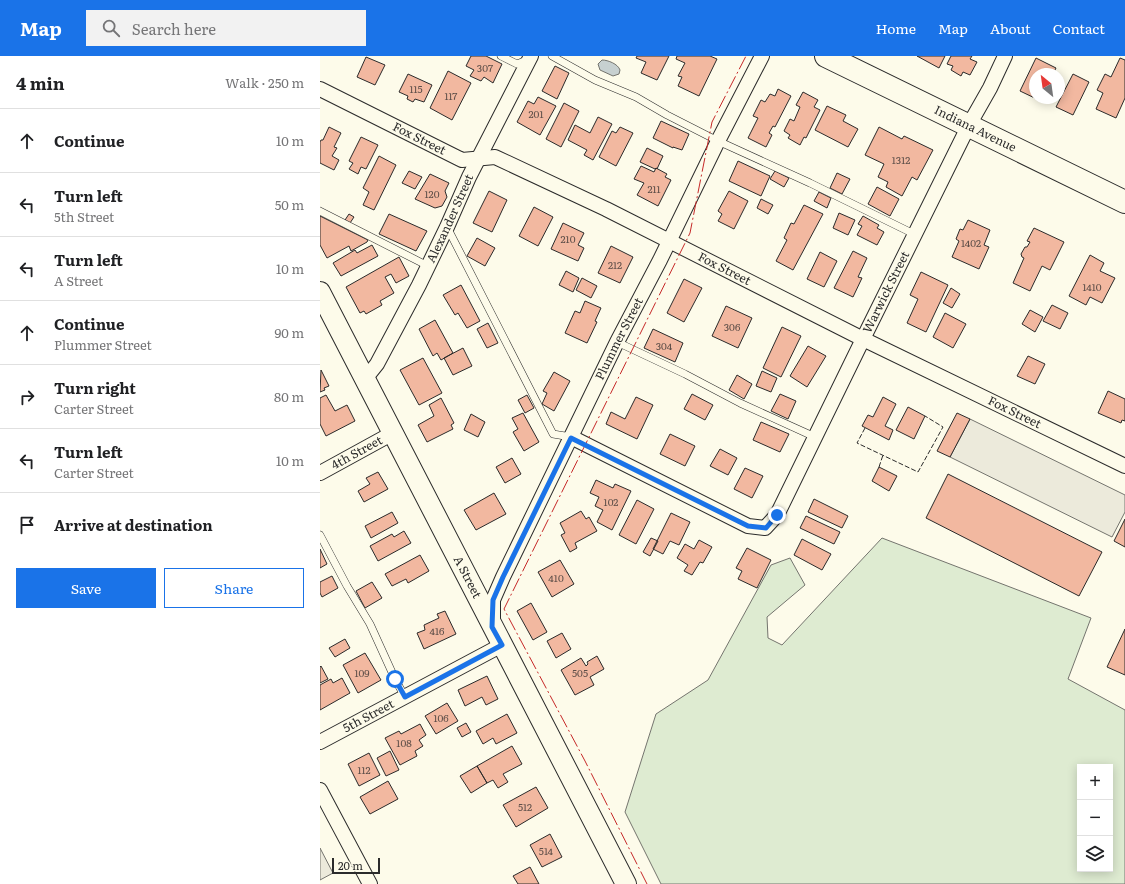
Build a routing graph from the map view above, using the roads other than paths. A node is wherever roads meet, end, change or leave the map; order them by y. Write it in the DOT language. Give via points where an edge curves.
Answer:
graph roads {
  1 [pos="501,56"];
  2 [pos="552,56"];
  3 [pos="762,56"];
  4 [pos="826,56"];
  5 [pos="1005,56"];
  6 [pos="531,57"];
  7 [pos="320,89"];
  8 [pos="969,125"];
  9 [pos="718,141"];
  10 [pos="478,159"];
  11 [pos="1125,202"];
  12 [pos="320,211"];
  13 [pos="447,227"];
  14 [pos="914,234"];
  15 [pos="669,240"];
  16 [pos="428,266"];
  17 [pos="320,292"];
  18 [pos="862,338"];
  19 [pos="617,342"];
  20 [pos="365,379"];
  21 [pos="394,433"];
  22 [pos="815,436"];
  23 [pos="571,438"];
  24 [pos="1125,466"];
  25 [pos="320,473"];
  26 [pos="320,535"];
  27 [pos="492,627"];
  28 [pos="502,645"];
  29 [pos="405,697"];
  30 [pos="320,742"];
  31 [pos="320,790"];
  32 [pos="370,884"];
  33 [pos="626,884"];
  1 -- 6 [label="lane" via="517,64"];
  2 -- 9 [label="lane"];
  3 -- 9 [label="street, Plummer Street"];
  4 -- 8 [label="main road, Indiana Avenue" via="851,64"];
  5 -- 8 [label="street, Warwick Street"];
  6 -- 10 [label="street, Alexander Street"];
  7 -- 10 [label="street, Fox Street" via="462,160"];
  8 -- 11 [label="main road, Indiana Avenue"];
  8 -- 14 [label="street, Warwick Street"];
  9 -- 14 [label="lane"];
  9 -- 15 [label="street, Plummer Street"];
  10 -- 13 [label="street, Alexander Street"];
  10 -- 15 [label="street, Fox Street" via="495,157"];
  12 -- 16 [label="lane"];
  13 -- 16 [label="street, Alexander Street"];
  13 -- 23 [label="lane" via="553,434"];
  14 -- 18 [label="street, Warwick Street"];
  15 -- 18 [label="street, Fox Street"];
  15 -- 19 [label="street, Plummer Street"];
  16 -- 20 [label="street, Alexander Street" via="377,364"];
  17 -- 20 [label="street, A Street"];
  18 -- 22 [label="street, Warwick Street"];
  18 -- 24 [label="street, Fox Street"];
  19 -- 22 [label="lane" via="740,403"];
  19 -- 23 [label="street, Plummer Street"];
  20 -- 21 [label="street, A Street"];
  21 -- 25 [label="street, 4th Street"];
  21 -- 27 [label="street, A Street"];
  22 -- 23 [label="street, Warwick Street" via="777,515 766,528 748,526"];
  23 -- 27 [label="street, Plummer Street" via="493,600"];
  26 -- 29 [label="lane" via="370,624"];
  27 -- 28 [label="street, A Street"];
  28 -- 29 [label="street, 5th Street"];
  28 -- 33 [label="street, A Street"];
  29 -- 30 [label="street, 5th Street"];
  31 -- 32 [label="street"];
}
